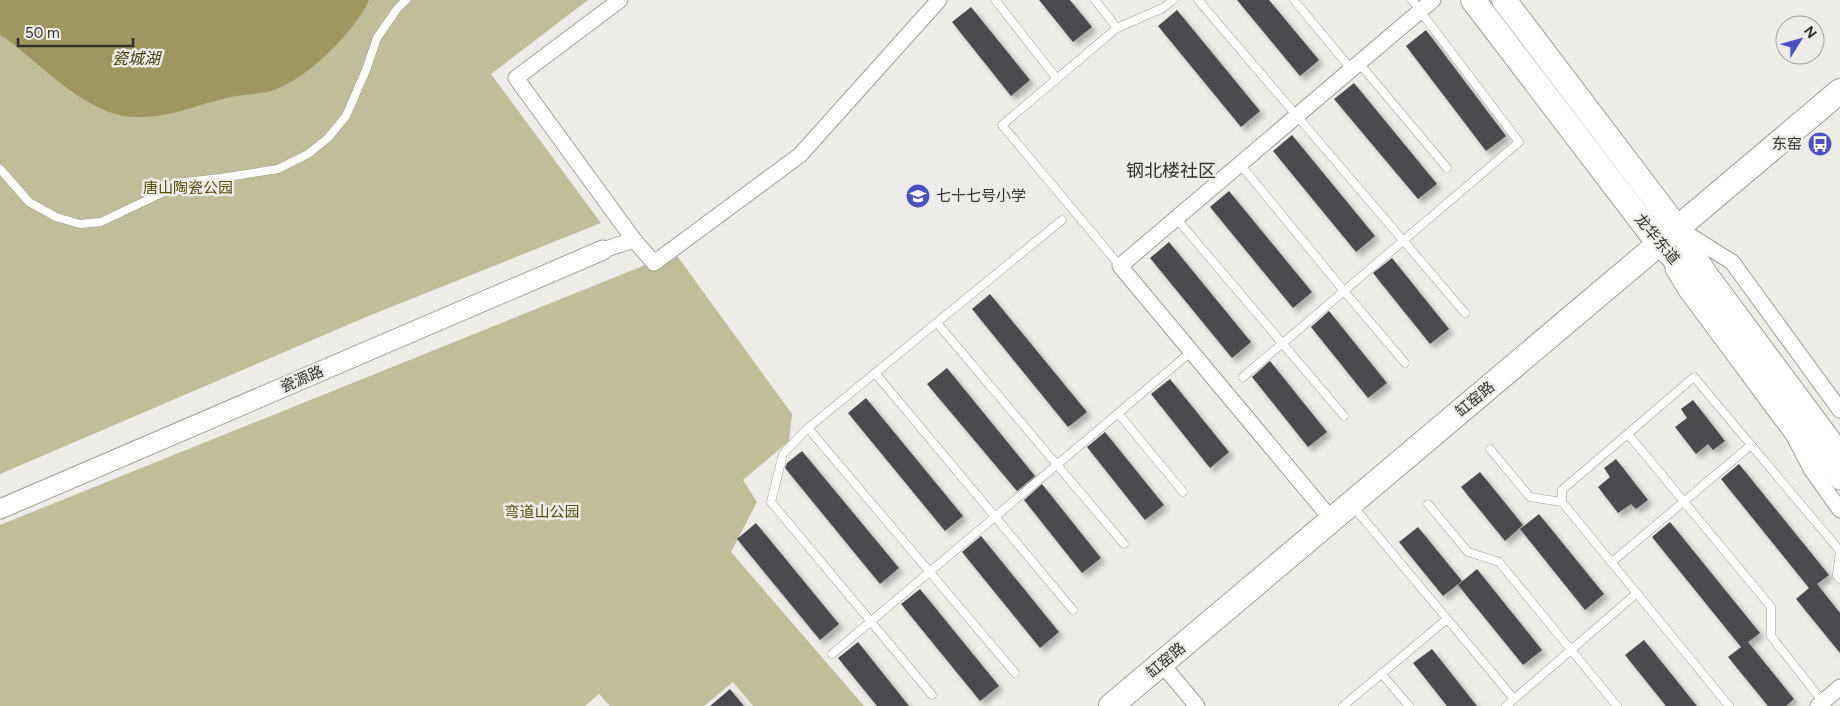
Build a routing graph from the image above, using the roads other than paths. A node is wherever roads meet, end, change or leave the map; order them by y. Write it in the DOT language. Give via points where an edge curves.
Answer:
graph roads {
  1 [pos="406,0"];
  2 [pos="620,0"];
  3 [pos="939,0"];
  4 [pos="1095,0"];
  5 [pos="1173,0"];
  6 [pos="1198,0"];
  7 [pos="1294,0"];
  8 [pos="1433,0"];
  9 [pos="1473,0"];
  10 [pos="1504,0"];
  11 [pos="996,2"];
  12 [pos="1416,6"];
  13 [pos="1118,28"];
  14 [pos="1355,66"];
  15 [pos="1056,79"];
  16 [pos="1840,91"];
  17 [pos="1297,116"];
  18 [pos="1240,164"];
  19 [pos="1447,168"];
  20 [pos="0,169"];
  21 [pos="1176,218"];
  22 [pos="1062,220"];
  23 [pos="1678,228"];
  24 [pos="634,240"];
  25 [pos="1403,241"];
  26 [pos="1659,244"];
  27 [pos="603,250"];
  28 [pos="1120,266"];
  29 [pos="1344,291"];
  30 [pos="1465,313"];
  31 [pos="937,323"];
  32 [pos="1281,344"];
  33 [pos="1192,351"];
  34 [pos="1405,363"];
  35 [pos="875,373"];
  36 [pos="1243,377"];
  37 [pos="1840,410"];
  38 [pos="1118,413"];
  39 [pos="1344,416"];
  40 [pos="808,428"];
  41 [pos="1628,434"];
  42 [pos="1751,445"];
  43 [pos="1490,449"];
  44 [pos="1840,453"];
  45 [pos="1057,465"];
  46 [pos="1840,480"];
  47 [pos="1183,492"];
  48 [pos="1684,501"];
  49 [pos="1562,502"];
  50 [pos="1351,504"];
  51 [pos="1428,504"];
  52 [pos="0,508"];
  53 [pos="1840,510"];
  54 [pos="995,517"];
  55 [pos="1332,520"];
  56 [pos="1124,544"];
  57 [pos="1612,562"];
  58 [pos="930,572"];
  59 [pos="1840,579"];
  60 [pos="1637,594"];
  61 [pos="1073,610"];
  62 [pos="1447,619"];
  63 [pos="871,621"];
  64 [pos="1571,650"];
  65 [pos="832,654"];
  66 [pos="1162,664"];
  67 [pos="1015,673"];
  68 [pos="1381,673"];
  69 [pos="1840,687"];
  70 [pos="932,695"];
  71 [pos="1514,699"];
  72 [pos="1820,704"];
  73 [pos="1111,706"];
  74 [pos="1197,706"];
  75 [pos="1343,706"];
  76 [pos="1409,706"];
  77 [pos="1506,706"];
  78 [pos="1617,706"];
  79 [pos="1729,706"];
  1 -- 20 [label="lane" via="376,38 346,116 328,138 308,154 278,169 185,182 102,222 80,224 56,217 29,202"];
  2 -- 24 [label="street" via="516,78"];
  3 -- 24 [label="street" via="800,155 654,263"];
  4 -- 13 [label="lane"];
  5 -- 13 [label="lane" via="1163,8"];
  6 -- 17 [label="lane"];
  7 -- 14 [label="lane"];
  8 -- 12 [label="street"];
  9 -- 26 [label="main road, 龙华东道"];
  10 -- 23 [label="main road, 龙华东道"];
  11 -- 15 [label="lane"];
  12 -- 14 [label="street"];
  12 -- 25 [label="lane" via="1519,142"];
  13 -- 15 [label="lane"];
  14 -- 17 [label="street"];
  14 -- 19 [label="lane"];
  15 -- 28 [label="lane" via="1002,125"];
  16 -- 23 [label="main road, 缸窑路"];
  17 -- 18 [label="street"];
  17 -- 25 [label="lane"];
  18 -- 21 [label="street"];
  18 -- 29 [label="lane"];
  21 -- 28 [label="street"];
  21 -- 32 [label="lane"];
  22 -- 31 [label="lane"];
  23 -- 26 [label="main road, 缸窑路"];
  23 -- 37 [label="street" via="1732,262"];
  23 -- 44 [label="main road, 龙华东道" via="1707,274"];
  24 -- 27 [label="street"];
  25 -- 29 [label="lane"];
  25 -- 30 [label="lane"];
  26 -- 46 [label="main road, 龙华东道" via="1695,283"];
  26 -- 50 [label="main road, 缸窑路"];
  26 -- 53 [label="street" via="1687,292 1794,436 1811,469"];
  27 -- 52 [label="street, 瓷源路"];
  28 -- 33 [label="street"];
  29 -- 32 [label="lane"];
  29 -- 34 [label="lane"];
  31 -- 35 [label="lane"];
  31 -- 45 [label="lane"];
  32 -- 36 [label="lane"];
  32 -- 39 [label="lane"];
  33 -- 38 [label="lane"];
  33 -- 55 [label="street"];
  35 -- 40 [label="lane"];
  35 -- 54 [label="lane"];
  38 -- 45 [label="lane"];
  38 -- 47 [label="lane"];
  40 -- 58 [label="lane"];
  40 -- 63 [label="lane" via="783,454 771,502"];
  41 -- 42 [label="lane" via="1694,377"];
  41 -- 48 [label="lane"];
  41 -- 49 [label="lane" via="1562,490"];
  42 -- 48 [label="lane"];
  42 -- 59 [label="lane" via="1840,550 1837,575"];
  43 -- 49 [label="lane" via="1530,497"];
  45 -- 54 [label="lane"];
  45 -- 56 [label="lane"];
  48 -- 57 [label="lane"];
  48 -- 72 [label="lane" via="1771,608 1771,636"];
  49 -- 57 [label="lane"];
  50 -- 55 [label="main road, 缸窑路"];
  50 -- 62 [label="lane"];
  51 -- 64 [label="lane" via="1468,552 1499,562"];
  54 -- 58 [label="lane"];
  54 -- 61 [label="lane"];
  55 -- 66 [label="main road, 缸窑路"];
  57 -- 60 [label="lane"];
  58 -- 63 [label="lane"];
  58 -- 67 [label="lane"];
  60 -- 64 [label="lane"];
  60 -- 79 [label="lane"];
  62 -- 68 [label="lane"];
  62 -- 71 [label="lane"];
  63 -- 65 [label="lane"];
  63 -- 70 [label="lane"];
  64 -- 71 [label="lane"];
  64 -- 78 [label="lane"];
  66 -- 73 [label="main road, 缸窑路"];
  66 -- 74 [label="street"];
  68 -- 75 [label="lane"];
  68 -- 76 [label="lane"];
  69 -- 72 [label="street"];
  71 -- 77 [label="lane"];
}
